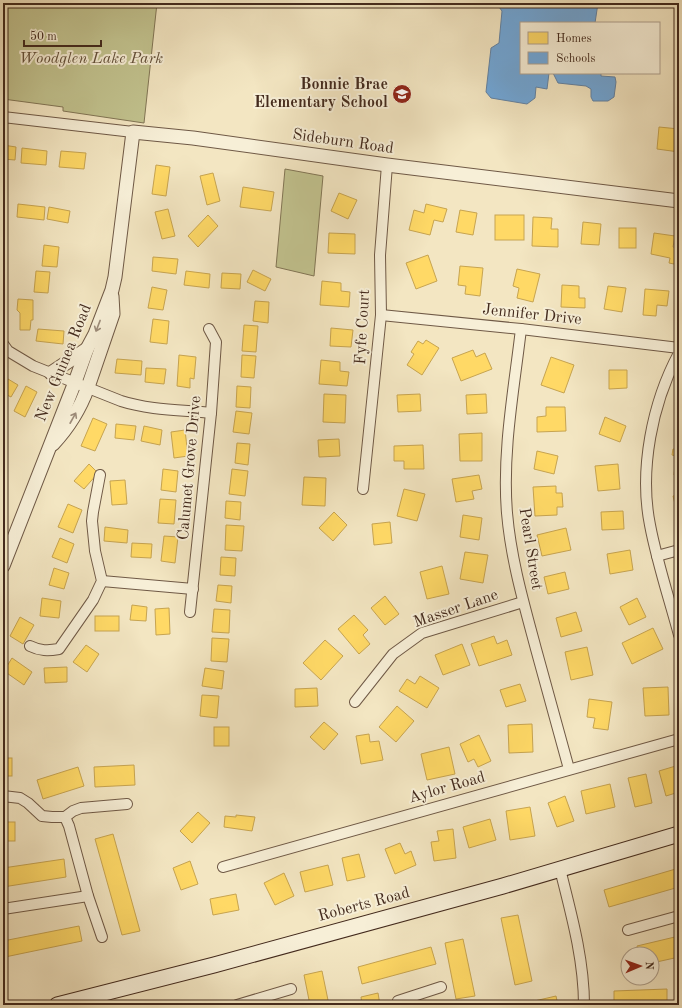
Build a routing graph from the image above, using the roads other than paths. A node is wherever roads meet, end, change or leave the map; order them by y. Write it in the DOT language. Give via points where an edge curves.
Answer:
graph roads {
  1 [pos="3,117"];
  2 [pos="133,132"];
  3 [pos="387,165"];
  4 [pos="679,202"];
  5 [pos="112,290"];
  6 [pos="381,315"];
  7 [pos="209,329"];
  8 [pos="521,329"];
  9 [pos="3,344"];
  10 [pos="679,348"];
  11 [pos="87,349"];
  12 [pos="679,354"];
  13 [pos="51,373"];
  14 [pos="75,382"];
  15 [pos="88,387"];
  16 [pos="210,413"];
  17 [pos="49,448"];
  18 [pos="100,475"];
  19 [pos="363,489"];
  20 [pos="679,550"];
  21 [pos="657,556"];
  22 [pos="3,566"];
  23 [pos="102,581"];
  24 [pos="193,589"];
  25 [pos="523,602"];
  26 [pos="190,612"];
  27 [pos="679,635"];
  28 [pos="30,646"];
  29 [pos="355,702"];
  30 [pos="679,739"];
  31 [pos="569,769"];
  32 [pos="3,796"];
  33 [pos="127,804"];
  34 [pos="65,817"];
  35 [pos="679,834"];
  36 [pos="223,867"];
  37 [pos="560,869"];
  38 [pos="88,896"];
  39 [pos="3,909"];
  40 [pos="679,916"];
  41 [pos="628,930"];
  42 [pos="102,937"];
  43 [pos="441,986"];
  44 [pos="291,989"];
  45 [pos="57,1005"];
  46 [pos="237,1005"];
  47 [pos="399,1005"];
  48 [pos="584,1005"];
  1 -- 2 [label="street, Sideburn Road"];
  2 -- 3 [label="street, Sideburn Road"];
  2 -- 5 [label="street, New Guinea Road"];
  3 -- 4 [label="street, Sideburn Road"];
  3 -- 6 [label="street, Fyfe Court" via="380,255"];
  5 -- 11 [label="street, New Guinea Road, one-way"];
  5 -- 15 [label="street, New Guinea Road" via="113,314"];
  6 -- 8 [label="street, Jennifer Drive"];
  6 -- 19 [label="street, Fyfe Court"];
  7 -- 16 [label="street, Calumet Grove Drive" via="216,342"];
  8 -- 10 [label="street, Jennifer Drive"];
  8 -- 25 [label="street, Pearl Street" via="508,437 506,487 510,536"];
  9 -- 13 [label="street" via="8,351 24,361"];
  11 -- 13 [label="street"];
  11 -- 14 [label="street, New Guinea Road"];
  12 -- 21 [label="street" via="659,402 648,451 648,504"];
  13 -- 14 [label="street"];
  14 -- 15 [label="street"];
  14 -- 17 [label="street, New Guinea Road"];
  15 -- 16 [label="street" via="133,405"];
  17 -- 15 [label="street, New Guinea Road, one-way" via="66,430"];
  16 -- 24 [label="street, Calumet Grove Drive"];
  17 -- 22 [label="street, New Guinea Road"];
  18 -- 23 [label="street" via="92,522"];
  20 -- 21 [label="street"];
  21 -- 27 [label="street"];
  23 -- 24 [label="street"];
  23 -- 28 [label="street" via="94,600 58,649 48,651"];
  24 -- 26 [label="street, Calumet Grove Drive"];
  25 -- 29 [label="street, Masser Lane" via="422,633 393,654"];
  25 -- 31 [label="street, Pearl Street"];
  30 -- 31 [label="street, Aylor Road"];
  31 -- 36 [label="street, Aylor Road"];
  32 -- 34 [label="street" via="20,798 42,816"];
  33 -- 34 [label="street" via="81,808"];
  34 -- 38 [label="street"];
  35 -- 37 [label="main road, Roberts Road"];
  37 -- 45 [label="main road, Roberts Road" via="214,965"];
  37 -- 48 [label="street" via="582,970"];
  38 -- 39 [label="street"];
  38 -- 42 [label="street"];
  40 -- 41 [label="street"];
  43 -- 47 [label="street" via="398,1001"];
  44 -- 46 [label="street"];
}
